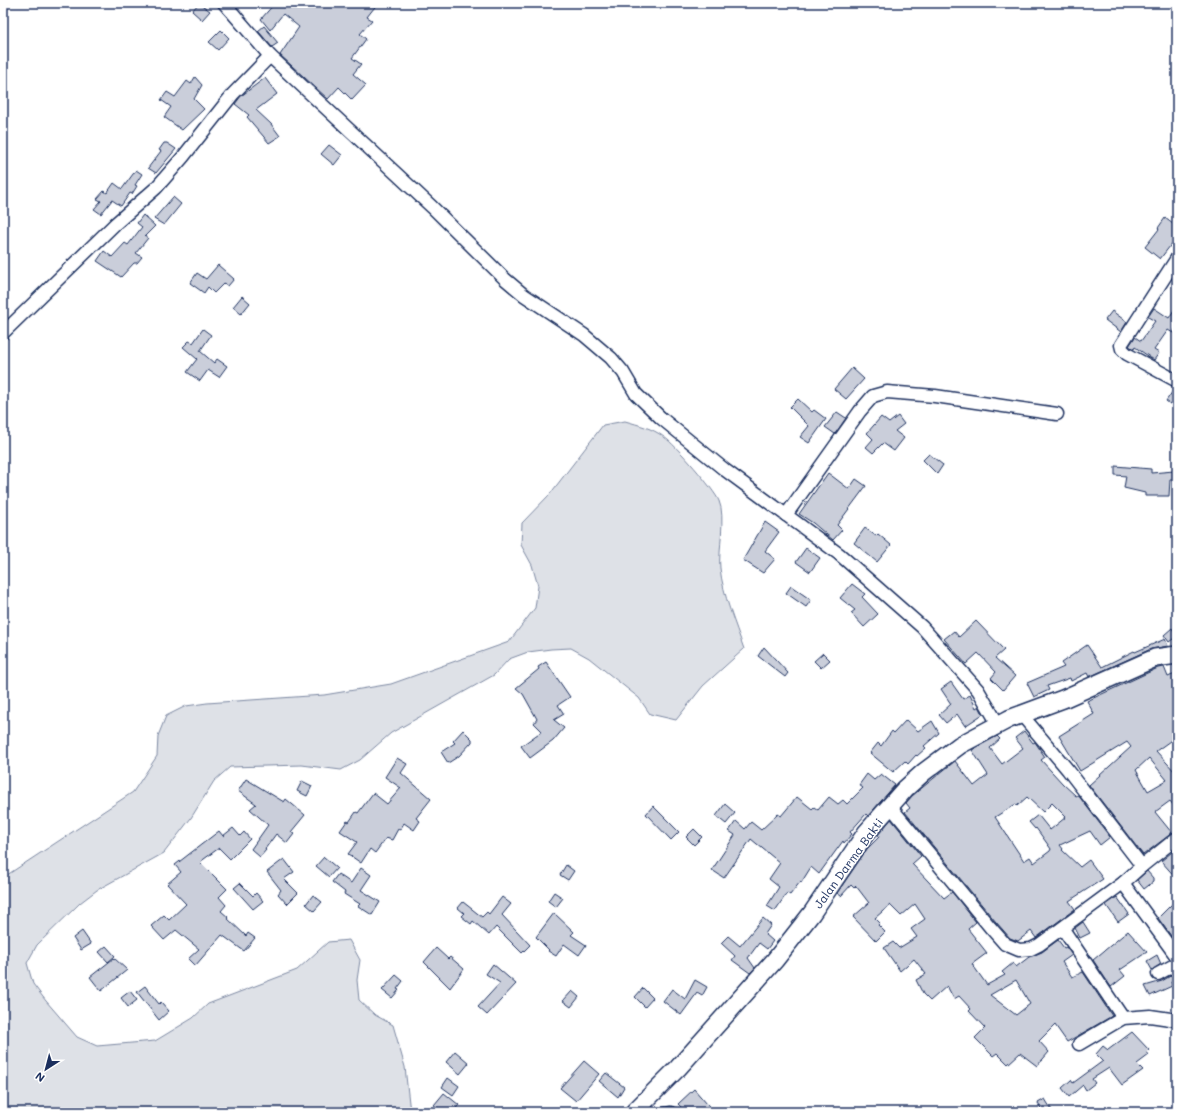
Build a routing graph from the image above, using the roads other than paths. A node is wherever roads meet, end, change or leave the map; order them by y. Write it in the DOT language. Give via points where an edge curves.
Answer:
graph roads {
  1 [pos="224,3"];
  2 [pos="270,56"];
  3 [pos="1177,258"];
  4 [pos="3,333"];
  5 [pos="1177,381"];
  6 [pos="1057,414"];
  7 [pos="786,516"];
  8 [pos="1177,655"];
  9 [pos="1021,714"];
  10 [pos="998,724"];
  11 [pos="890,806"];
  12 [pos="1177,838"];
  13 [pos="1172,849"];
  14 [pos="1142,866"];
  15 [pos="1123,884"];
  16 [pos="1063,930"];
  17 [pos="1177,957"];
  18 [pos="1177,961"];
  19 [pos="1158,974"];
  20 [pos="1123,1018"];
  21 [pos="1177,1020"];
  22 [pos="1079,1044"];
  23 [pos="634,1112"];
  24 [pos="659,1112"];
  25 [pos="675,1112"];
  1 -- 2 [label="street"];
  2 -- 4 [label="street" via="233,94 156,188 115,224"];
  2 -- 7 [label="street" via="505,279 589,339 611,358 636,394 650,408 724,470"];
  3 -- 5 [label="street" via="1121,345 1127,354"];
  6 -- 7 [label="street" via="935,396 879,393 860,411"];
  7 -- 10 [label="street" via="839,554 922,627 978,690"];
  8 -- 9 [label="street, Jalan Darma Bakti" via="1155,658 1069,697"];
  9 -- 10 [label="street, Jalan Darma Bakti"];
  9 -- 14 [label="street"];
  10 -- 11 [label="street, Jalan Darma Bakti" via="948,753 910,785"];
  11 -- 16 [label="street" via="990,927 1011,948 1031,949"];
  11 -- 23 [label="street, Jalan Darma Bakti" via="866,833 776,960 678,1068"];
  12 -- 13 [label="street"];
  13 -- 14 [label="street"];
  14 -- 15 [label="street"];
  15 -- 16 [label="street"];
  15 -- 17 [label="street"];
  16 -- 20 [label="street"];
  18 -- 19 [label="street"];
  20 -- 21 [label="street" via="1150,1016"];
  20 -- 22 [label="street"];
  24 -- 25 [label="lane"];
}
